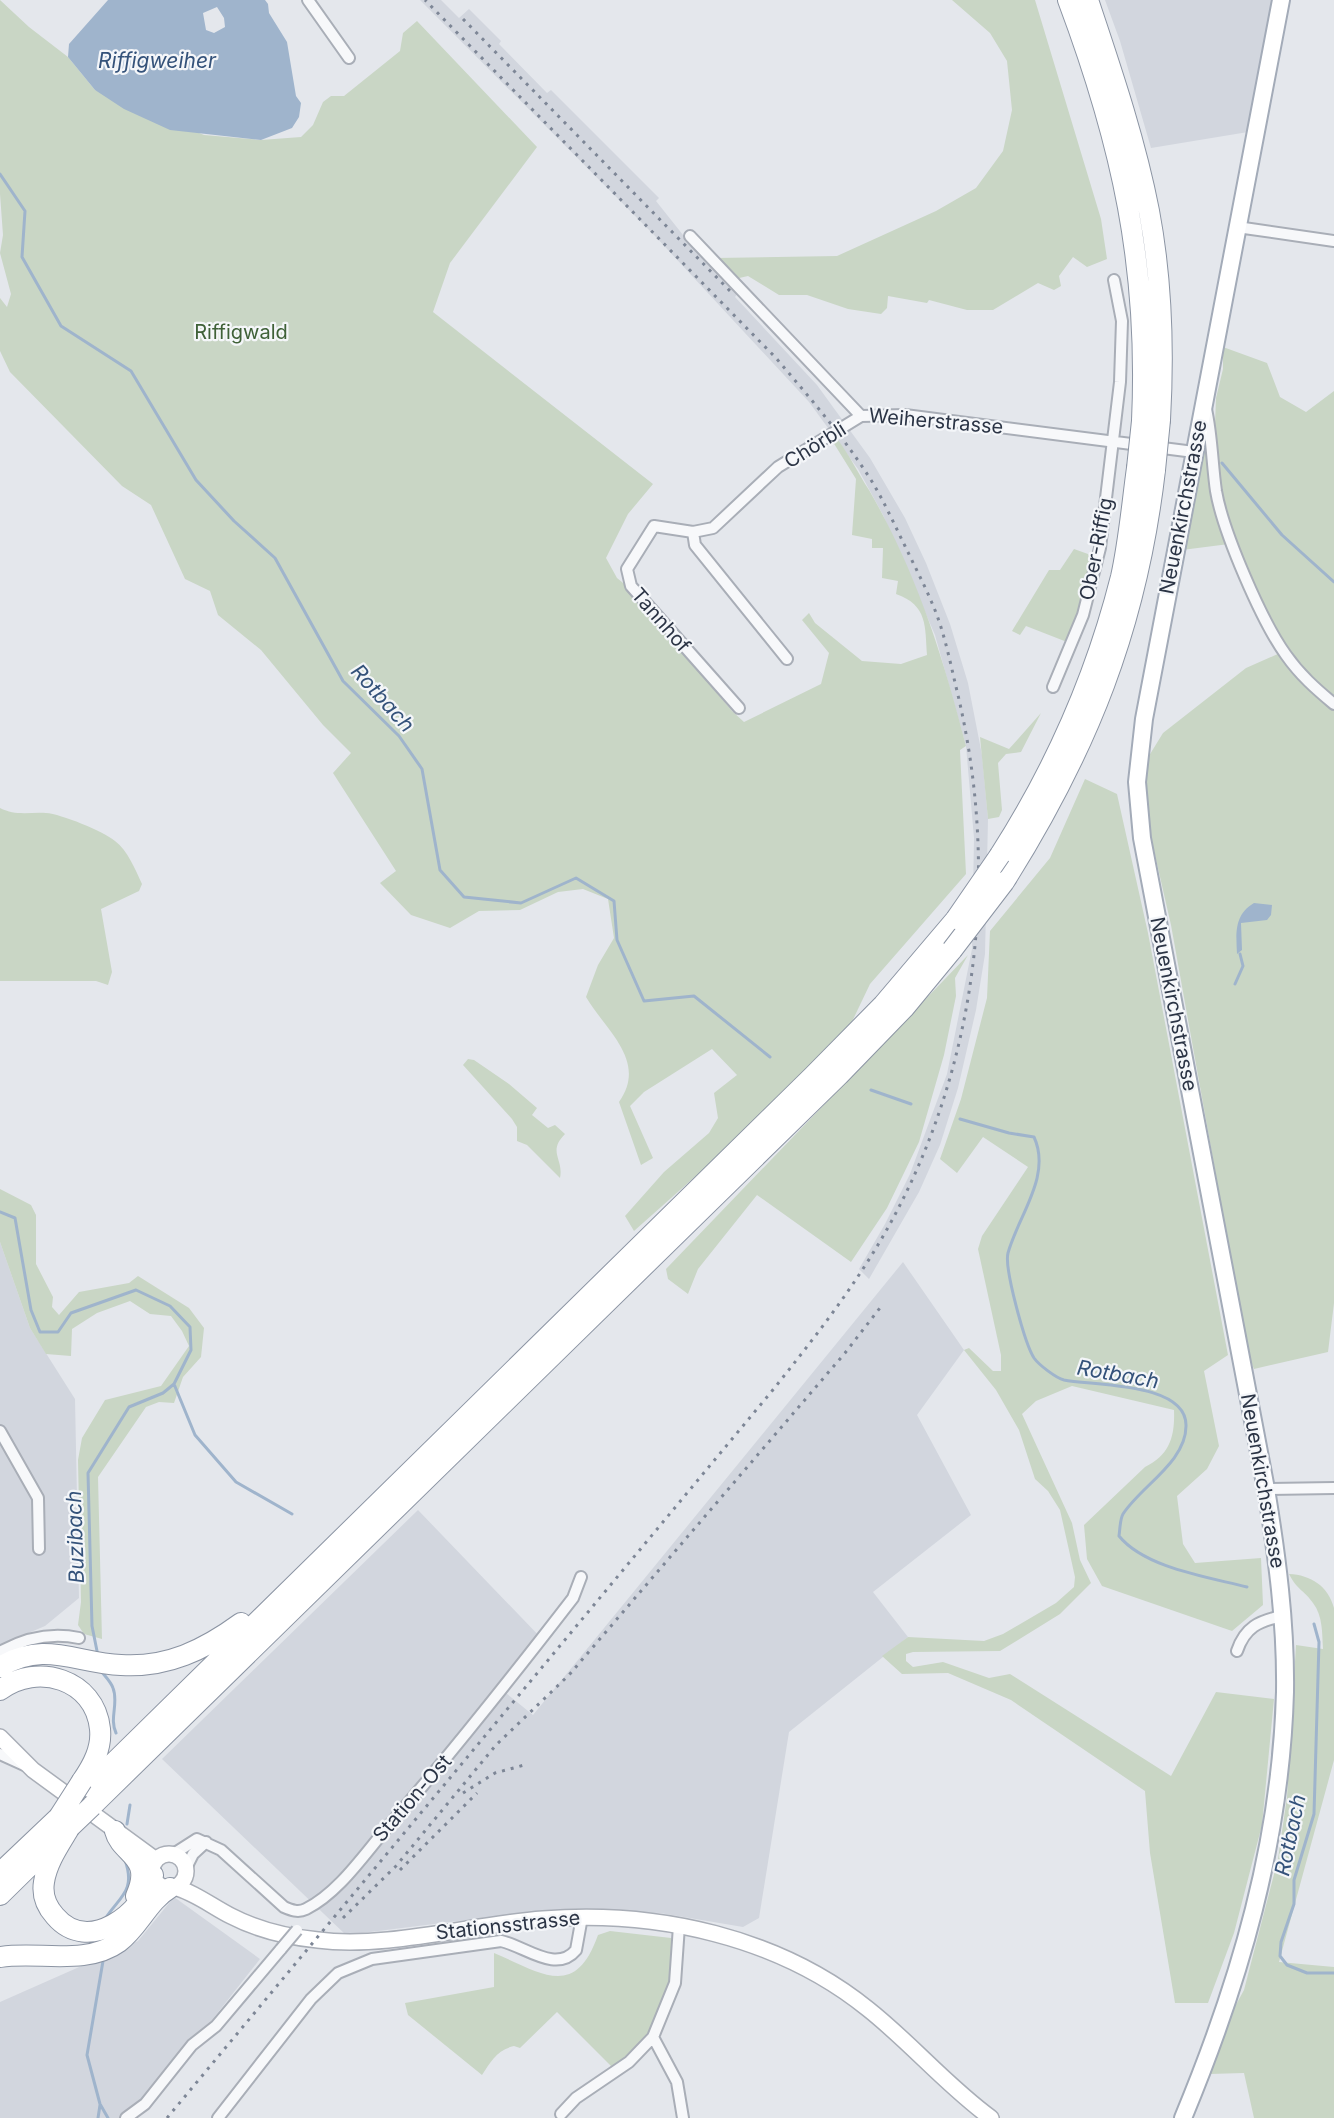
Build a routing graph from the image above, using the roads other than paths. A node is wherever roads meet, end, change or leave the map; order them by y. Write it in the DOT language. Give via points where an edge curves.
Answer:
graph roads {
  1 [pos="308,0"];
  2 [pos="1068,0"];
  3 [pos="1088,0"];
  4 [pos="1281,0"];
  5 [pos="349,58"];
  6 [pos="1237,226"];
  7 [pos="690,237"];
  8 [pos="1334,242"];
  9 [pos="1114,280"];
  10 [pos="1204,400"];
  11 [pos="861,416"];
  12 [pos="1151,421"];
  13 [pos="1113,441"];
  14 [pos="1194,452"];
  15 [pos="1146,469"];
  16 [pos="693,532"];
  17 [pos="787,659"];
  18 [pos="1053,687"];
  19 [pos="1334,704"];
  20 [pos="739,708"];
  21 [pos="889,1011"];
  22 [pos="757,1144"];
  23 [pos="0,1431"];
  24 [pos="1334,1488"];
  25 [pos="1266,1489"];
  26 [pos="39,1549"];
  27 [pos="323,1555"];
  28 [pos="581,1577"];
  29 [pos="1282,1616"];
  30 [pos="78,1638"];
  31 [pos="1237,1651"];
  32 [pos="3,1664"];
  33 [pos="0,1690"];
  34 [pos="0,1737"];
  35 [pos="4,1750"];
  36 [pos="91,1788"];
  37 [pos="64,1822"];
  38 [pos="115,1831"];
  39 [pos="206,1842"];
  40 [pos="172,1855"];
  41 [pos="154,1867"];
  42 [pos="186,1871"];
  43 [pos="0,1873"];
  44 [pos="172,1888"];
  45 [pos="0,1895"];
  46 [pos="209,1903"];
  47 [pos="131,1910"];
  48 [pos="299,1911"];
  49 [pos="582,1917"];
  50 [pos="679,1926"];
  51 [pos="0,1958"];
  52 [pos="1224,2006"];
  53 [pos="653,2037"];
  54 [pos="973,2105"];
  55 [pos="561,2114"];
  56 [pos="126,2118"];
  57 [pos="218,2118"];
  58 [pos="683,2118"];
  59 [pos="982,2118"];
  60 [pos="990,2118"];
  61 [pos="1172,2118"];
  62 [pos="1183,2118"];
  1 -- 5 [label="street"];
  2 -- 12 [label="highway" via="1107,113 1134,230"];
  3 -- 12 [label="highway" via="1119,91 1149,211 1161,323"];
  4 -- 6 [label="main road, Neuenkirchstrasse"];
  6 -- 8 [label="street"];
  6 -- 10 [label="main road, Neuenkirchstrasse"];
  7 -- 11 [label="street, Weiherstrasse"];
  9 -- 13 [label="street" via="1122,321"];
  10 -- 14 [label="main road, Neuenkirchstrasse"];
  10 -- 19 [label="street" via="1216,492 1241,565 1283,651 1308,683"];
  11 -- 13 [label="street, Weiherstrasse" via="893,413"];
  11 -- 16 [label="street, Chörbli" via="769,475 713,528"];
  12 -- 15 [label="highway, bridge"];
  13 -- 14 [label="street, Weiherstrasse"];
  13 -- 18 [label="street, Ober-Riffig" via="1095,575"];
  14 -- 25 [label="main road, Neuenkirchstrasse" via="1144,719 1137,795 1146,860"];
  15 -- 21 [label="highway, bridge" via="1121,575 1090,678 1053,764 1000,855"];
  15 -- 21 [label="highway, bridge" via="1142,562 1117,652 1092,720 1004,882 952,950"];
  16 -- 17 [label="street" via="695,545"];
  16 -- 20 [label="street, Tannhof" via="654,526 627,569 627,577"];
  21 -- 22 [label="highway"];
  22 -- 27 [label="highway"];
  22 -- 36 [label="highway"];
  23 -- 26 [label="street" via="38,1498"];
  24 -- 25 [label="street"];
  25 -- 29 [label="main road, Neuenkirchstrasse"];
  27 -- 32 [label="highway" via="241,1623 202,1649 156,1664 108,1664 46,1652"];
  27 -- 36 [label="highway"];
  28 -- 48 [label="street, Station-Ost" via="573,1598 424,1786 327,1894"];
  29 -- 31 [label="street" via="1255,1624 1242,1637"];
  29 -- 52 [label="main road, Neuenkirchstrasse" via="1284,1719 1275,1815 1253,1921"];
  30 -- 32 [label="street" via="53,1635 19,1642"];
  33 -- 36 [label="highway" via="17,1680 48,1676 72,1684 87,1699 96,1713 100,1737"];
  34 -- 35 [label="main road"];
  35 -- 38 [label="main road"];
  36 -- 37 [label="highway, bridge"];
  37 -- 43 [label="highway"];
  37 -- 45 [label="highway"];
  37 -- 47 [label="highway" via="44,1880 51,1912 64,1926 89,1932 116,1924"];
  38 -- 41 [label="main road"];
  38 -- 47 [label="highway" via="140,1870 140,1886"];
  39 -- 40 [label="street" via="193,1840"];
  39 -- 42 [label="street" via="193,1854"];
  39 -- 48 [label="street" via="221,1850 284,1907"];
  40 -- 41 [label="main road"];
  40 -- 42 [label="main road" via="181,1859"];
  41 -- 44 [label="main road" via="162,1886"];
  41 -- 47 [label="highway" via="148,1890"];
  42 -- 44 [label="main road" via="182,1882"];
  42 -- 46 [label="main road, Stationsstrasse"];
  44 -- 46 [label="main road, Stationsstrasse"];
  44 -- 51 [label="highway" via="155,1900 126,1936 107,1948 79,1955"];
  46 -- 49 [label="main road, Stationsstrasse" via="262,1929 329,1942 373,1941 525,1920"];
  48 -- 56 [label="street, bridge" via="297,1930 216,2026 188,2050 145,2104"];
  49 -- 50 [label="main road, Stationsstrasse"];
  49 -- 57 [label="street" via="576,1950 561,1960 501,1941 351,1965 322,1987"];
  50 -- 53 [label="street" via="675,1983"];
  50 -- 54 [label="main road, Stationsstrasse" via="760,1948 823,1978 881,2019"];
  52 -- 61 [label="main road, Neuenkirchstrasse"];
  52 -- 62 [label="main road, Neuenkirchstrasse"];
  53 -- 55 [label="street" via="629,2062 576,2098"];
  53 -- 58 [label="street" via="677,2082"];
  54 -- 59 [label="main road, Stationsstrasse"];
  54 -- 60 [label="main road, Stationsstrasse"];
}
